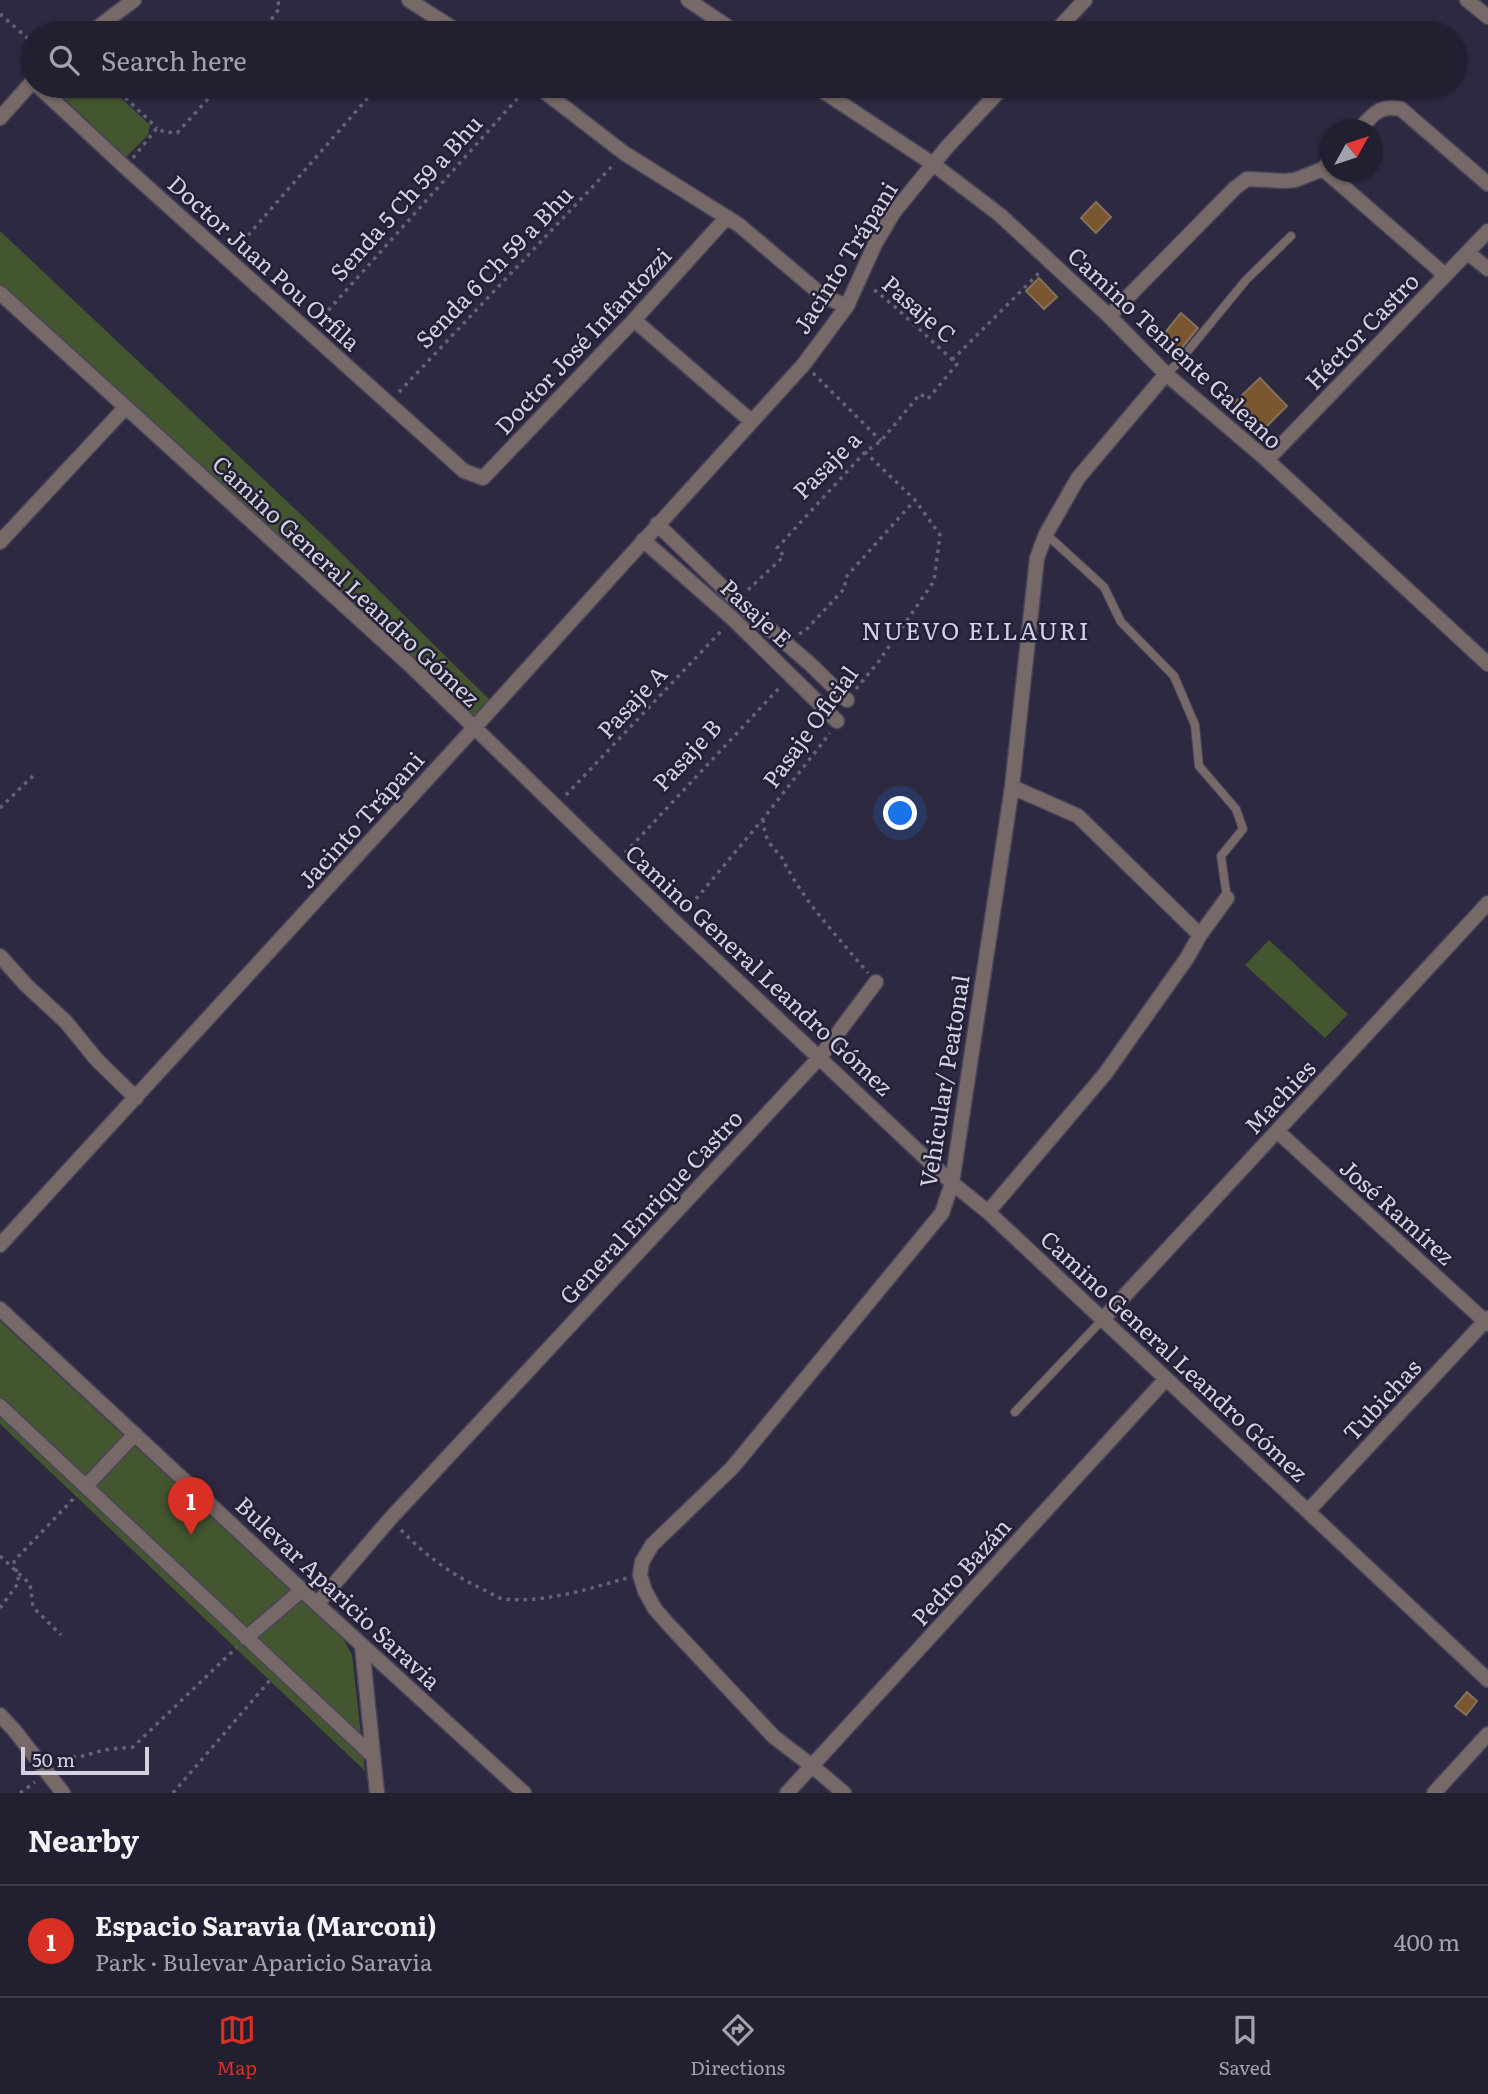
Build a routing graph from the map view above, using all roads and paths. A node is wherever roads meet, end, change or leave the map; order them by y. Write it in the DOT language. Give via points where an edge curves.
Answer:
graph roads {
  1 [pos="134,0"];
  2 [pos="278,0"];
  3 [pos="409,0"];
  4 [pos="688,0"];
  5 [pos="1085,0"];
  6 [pos="1468,0"];
  7 [pos="1485,10"];
  8 [pos="0,15"];
  9 [pos="106,21"];
  10 [pos="270,21"];
  11 [pos="441,21"];
  12 [pos="719,21"];
  13 [pos="1065,21"];
  14 [pos="21,33"];
  15 [pos="21,94"];
  16 [pos="51,98"];
  17 [pos="126,98"];
  18 [pos="209,98"];
  19 [pos="367,98"];
  20 [pos="517,98"];
  21 [pos="553,98"];
  22 [pos="834,98"];
  23 [pos="993,98"];
  24 [pos="0,118"];
  25 [pos="1370,119"];
  26 [pos="157,128"];
  27 [pos="624,153"];
  28 [pos="933,164"];
  29 [pos="125,167"];
  30 [pos="1320,168"];
  31 [pos="1345,182"];
  32 [pos="1488,184"];
  33 [pos="727,217"];
  34 [pos="1488,231"];
  35 [pos="1291,236"];
  36 [pos="1468,253"];
  37 [pos="227,258"];
  38 [pos="1488,269"];
  39 [pos="1039,272"];
  40 [pos="1445,275"];
  41 [pos="860,279"];
  42 [pos="0,293"];
  43 [pos="847,306"];
  44 [pos="1109,316"];
  45 [pos="634,320"];
  46 [pos="309,332"];
  47 [pos="953,360"];
  48 [pos="804,363"];
  49 [pos="957,364"];
  50 [pos="1166,374"];
  51 [pos="388,403"];
  52 [pos="125,408"];
  53 [pos="751,421"];
  54 [pos="881,441"];
  55 [pos="865,452"];
  56 [pos="1267,460"];
  57 [pos="464,471"];
  58 [pos="915,500"];
  59 [pos="657,524"];
  60 [pos="1046,534"];
  61 [pos="643,540"];
  62 [pos="0,542"];
  63 [pos="737,601"];
  64 [pos="733,619"];
  65 [pos="785,643"];
  66 [pos="809,663"];
  67 [pos="1488,664"];
  68 [pos="791,675"];
  69 [pos="847,700"];
  70 [pos="837,721"];
  71 [pos="474,728"];
  72 [pos="36,773"];
  73 [pos="1012,787"];
  74 [pos="555,807"];
  75 [pos="0,808"];
  76 [pos="763,819"];
  77 [pos="615,864"];
  78 [pos="1227,898"];
  79 [pos="1488,903"];
  80 [pos="676,923"];
  81 [pos="1200,935"];
  82 [pos="0,956"];
  83 [pos="876,982"];
  84 [pos="820,1057"];
  85 [pos="136,1098"];
  86 [pos="1277,1131"];
  87 [pos="952,1183"];
  88 [pos="988,1212"];
  89 [pos="0,1245"];
  90 [pos="0,1309"];
  91 [pos="1103,1319"];
  92 [pos="1487,1321"];
  93 [pos="1166,1379"];
  94 [pos="0,1406"];
  95 [pos="1015,1412"];
  96 [pos="135,1434"];
  97 [pos="86,1486"];
  98 [pos="1308,1511"];
  99 [pos="390,1519"];
  100 [pos="0,1556"];
  101 [pos="17,1571"];
  102 [pos="640,1575"];
  103 [pos="302,1590"];
  104 [pos="317,1604"];
  105 [pos="0,1608"];
  106 [pos="61,1635"];
  107 [pos="246,1637"];
  108 [pos="362,1646"];
  109 [pos="280,1669"];
  110 [pos="1488,1680"];
  111 [pos="0,1716"];
  112 [pos="1488,1734"];
  113 [pos="373,1756"];
  114 [pos="812,1766"];
  115 [pos="48,1774"];
  116 [pos="63,1793"];
  117 [pos="173,1793"];
  118 [pos="377,1793"];
  119 [pos="524,1793"];
  120 [pos="787,1793"];
  121 [pos="844,1793"];
  122 [pos="1434,1793"];
  1 -- 9 [label="street"];
  2 -- 10 [label="path" via="279,9"];
  3 -- 11 [label="street"];
  4 -- 12 [label="street"];
  5 -- 13 [label="street"];
  6 -- 7 [label="street"];
  8 -- 14 [label="path"];
  15 -- 24 [label="street"];
  16 -- 29 [label="street, Doctor Juan Pou Orfila"];
  17 -- 26 [label="path"];
  18 -- 26 [label="path" via="177,134"];
  19 -- 37 [label="path"];
  20 -- 46 [label="path, Senda 5 Ch 59 a Bhu"];
  21 -- 27 [label="street"];
  22 -- 28 [label="street, Camino Teniente Galeano"];
  23 -- 28 [label="street, Jacinto Trápani"];
  25 -- 32 [label="street" via="1380,109 1401,109"];
  26 -- 29 [label="path"];
  27 -- 33 [label="street"];
  27 -- 51 [label="path, Senda 6 Ch 59 a Bhu"];
  28 -- 41 [label="street, Jacinto Trápani" via="894,212"];
  28 -- 44 [label="street, Camino Teniente Galeano" via="1000,215"];
  29 -- 37 [label="street, Doctor Juan Pou Orfila"];
  30 -- 44 [label="street" via="1295,180 1247,179"];
  31 -- 40 [label="street"];
  33 -- 43 [label="street" via="823,296"];
  33 -- 45 [label="street, Doctor José Infantozzi"];
  34 -- 36 [label="street, Héctor Castro"];
  35 -- 50 [label="lane" via="1246,280"];
  36 -- 38 [label="street"];
  36 -- 40 [label="street, Héctor Castro"];
  37 -- 46 [label="street, Doctor Juan Pou Orfila"];
  39 -- 47 [label="path"];
  40 -- 56 [label="street, Héctor Castro"];
  41 -- 43 [label="street, Jacinto Trápani"];
  41 -- 47 [label="path, Pasaje C"];
  42 -- 52 [label="street, Camino General Leandro Gómez"];
  43 -- 48 [label="street, Jacinto Trápani"];
  44 -- 50 [label="street, Camino Teniente Galeano"];
  45 -- 53 [label="street"];
  45 -- 57 [label="street, Doctor José Infantozzi" via="483,478"];
  46 -- 51 [label="street, Doctor Juan Pou Orfila"];
  47 -- 49 [label="path, Pasaje C"];
  48 -- 53 [label="street, Jacinto Trápani"];
  48 -- 54 [label="path"];
  49 -- 54 [label="path, Pasaje a" via="928,399 920,394"];
  50 -- 56 [label="street, Camino Teniente Galeano"];
  50 -- 60 [label="street, Vehicular/ Peatonal" via="1078,478"];
  51 -- 57 [label="street, Doctor Juan Pou Orfila"];
  52 -- 62 [label="street"];
  52 -- 71 [label="street, Camino General Leandro Gómez"];
  53 -- 59 [label="street, Jacinto Trápani"];
  54 -- 55 [label="path, Pasaje a"];
  55 -- 58 [label="path"];
  55 -- 63 [label="path, Pasaje a" via="777,548 784,556"];
  56 -- 67 [label="street, Camino Teniente Galeano"];
  58 -- 65 [label="path" via="845,578 845,588 806,630"];
  58 -- 69 [label="path, Pasaje Oficial" via="940,535 934,581"];
  59 -- 61 [label="street, Jacinto Trápani"];
  59 -- 63 [label="street, Pasaje E"];
  60 -- 73 [label="street, Vehicular/ Peatonal" via="1037,558"];
  60 -- 78 [label="lane" via="1104,587 1121,622 1174,676 1195,725 1199,766 1236,809 1243,829 1221,856"];
  61 -- 64 [label="street, Pasaje E"];
  61 -- 71 [label="street, Jacinto Trápani"];
  63 -- 64 [label="street"];
  63 -- 65 [label="street, Pasaje E"];
  64 -- 68 [label="street, Pasaje E"];
  64 -- 74 [label="path, Pasaje A"];
  65 -- 66 [label="street, Pasaje E"];
  66 -- 68 [label="street"];
  66 -- 69 [label="street, Pasaje E"];
  68 -- 70 [label="street, Pasaje E"];
  68 -- 77 [label="path, Pasaje B"];
  70 -- 76 [label="path, Pasaje Oficial"];
  71 -- 74 [label="street, Camino General Leandro Gómez"];
  71 -- 85 [label="street, Jacinto Trápani"];
  72 -- 75 [label="path"];
  73 -- 81 [label="street" via="1078,816"];
  73 -- 87 [label="street, Vehicular/ Peatonal"];
  74 -- 77 [label="street, Camino General Leandro Gómez"];
  76 -- 80 [label="path, Pasaje Oficial"];
  76 -- 83 [label="path" via="770,844 803,896"];
  77 -- 80 [label="street, Camino General Leandro Gómez"];
  78 -- 81 [label="street"];
  79 -- 86 [label="street, Machies"];
  80 -- 84 [label="street, Camino General Leandro Gómez"];
  81 -- 88 [label="street" via="1105,1074"];
  82 -- 85 [label="street"];
  83 -- 84 [label="street, General Enrique Castro"];
  84 -- 87 [label="street, Camino General Leandro Gómez"];
  84 -- 99 [label="street, General Enrique Castro"];
  85 -- 89 [label="street, Jacinto Trápani"];
  86 -- 91 [label="street, Machies"];
  86 -- 92 [label="street, José Ramírez"];
  87 -- 88 [label="street, Camino General Leandro Gómez"];
  87 -- 102 [label="street, Vehicular/ Peatonal" via="942,1213 732,1468 652,1545"];
  88 -- 91 [label="street, Camino General Leandro Gómez"];
  90 -- 96 [label="street, Bulevar Aparicio Saravia"];
  91 -- 93 [label="street, Camino General Leandro Gómez"];
  91 -- 95 [label="lane"];
  92 -- 98 [label="street, Tubichas"];
  93 -- 98 [label="street, Camino General Leandro Gómez"];
  93 -- 114 [label="street, Pedro Bazán"];
  94 -- 97 [label="street"];
  96 -- 97 [label="street"];
  96 -- 103 [label="street, Bulevar Aparicio Saravia"];
  97 -- 101 [label="path" via="14,1561"];
  97 -- 107 [label="street"];
  98 -- 110 [label="street, Camino General Leandro Gómez"];
  99 -- 102 [label="path" via="422,1552 454,1575 502,1599 570,1594"];
  99 -- 104 [label="street, General Enrique Castro"];
  100 -- 101 [label="path"];
  101 -- 105 [label="path" via="19,1583"];
  101 -- 106 [label="path" via="30,1584 33,1607"];
  102 -- 114 [label="street" via="655,1609 669,1625 774,1737"];
  103 -- 104 [label="street, Bulevar Aparicio Saravia"];
  103 -- 107 [label="street"];
  104 -- 108 [label="street, Bulevar Aparicio Saravia"];
  107 -- 109 [label="street"];
  107 -- 115 [label="path" via="133,1747 66,1757"];
  108 -- 113 [label="street"];
  108 -- 119 [label="street, Bulevar Aparicio Saravia"];
  109 -- 113 [label="street"];
  109 -- 117 [label="path"];
  111 -- 115 [label="street"];
  112 -- 122 [label="street"];
  113 -- 118 [label="street"];
  114 -- 120 [label="street, Pedro Bazán"];
  114 -- 121 [label="street"];
  115 -- 116 [label="street"];
}
